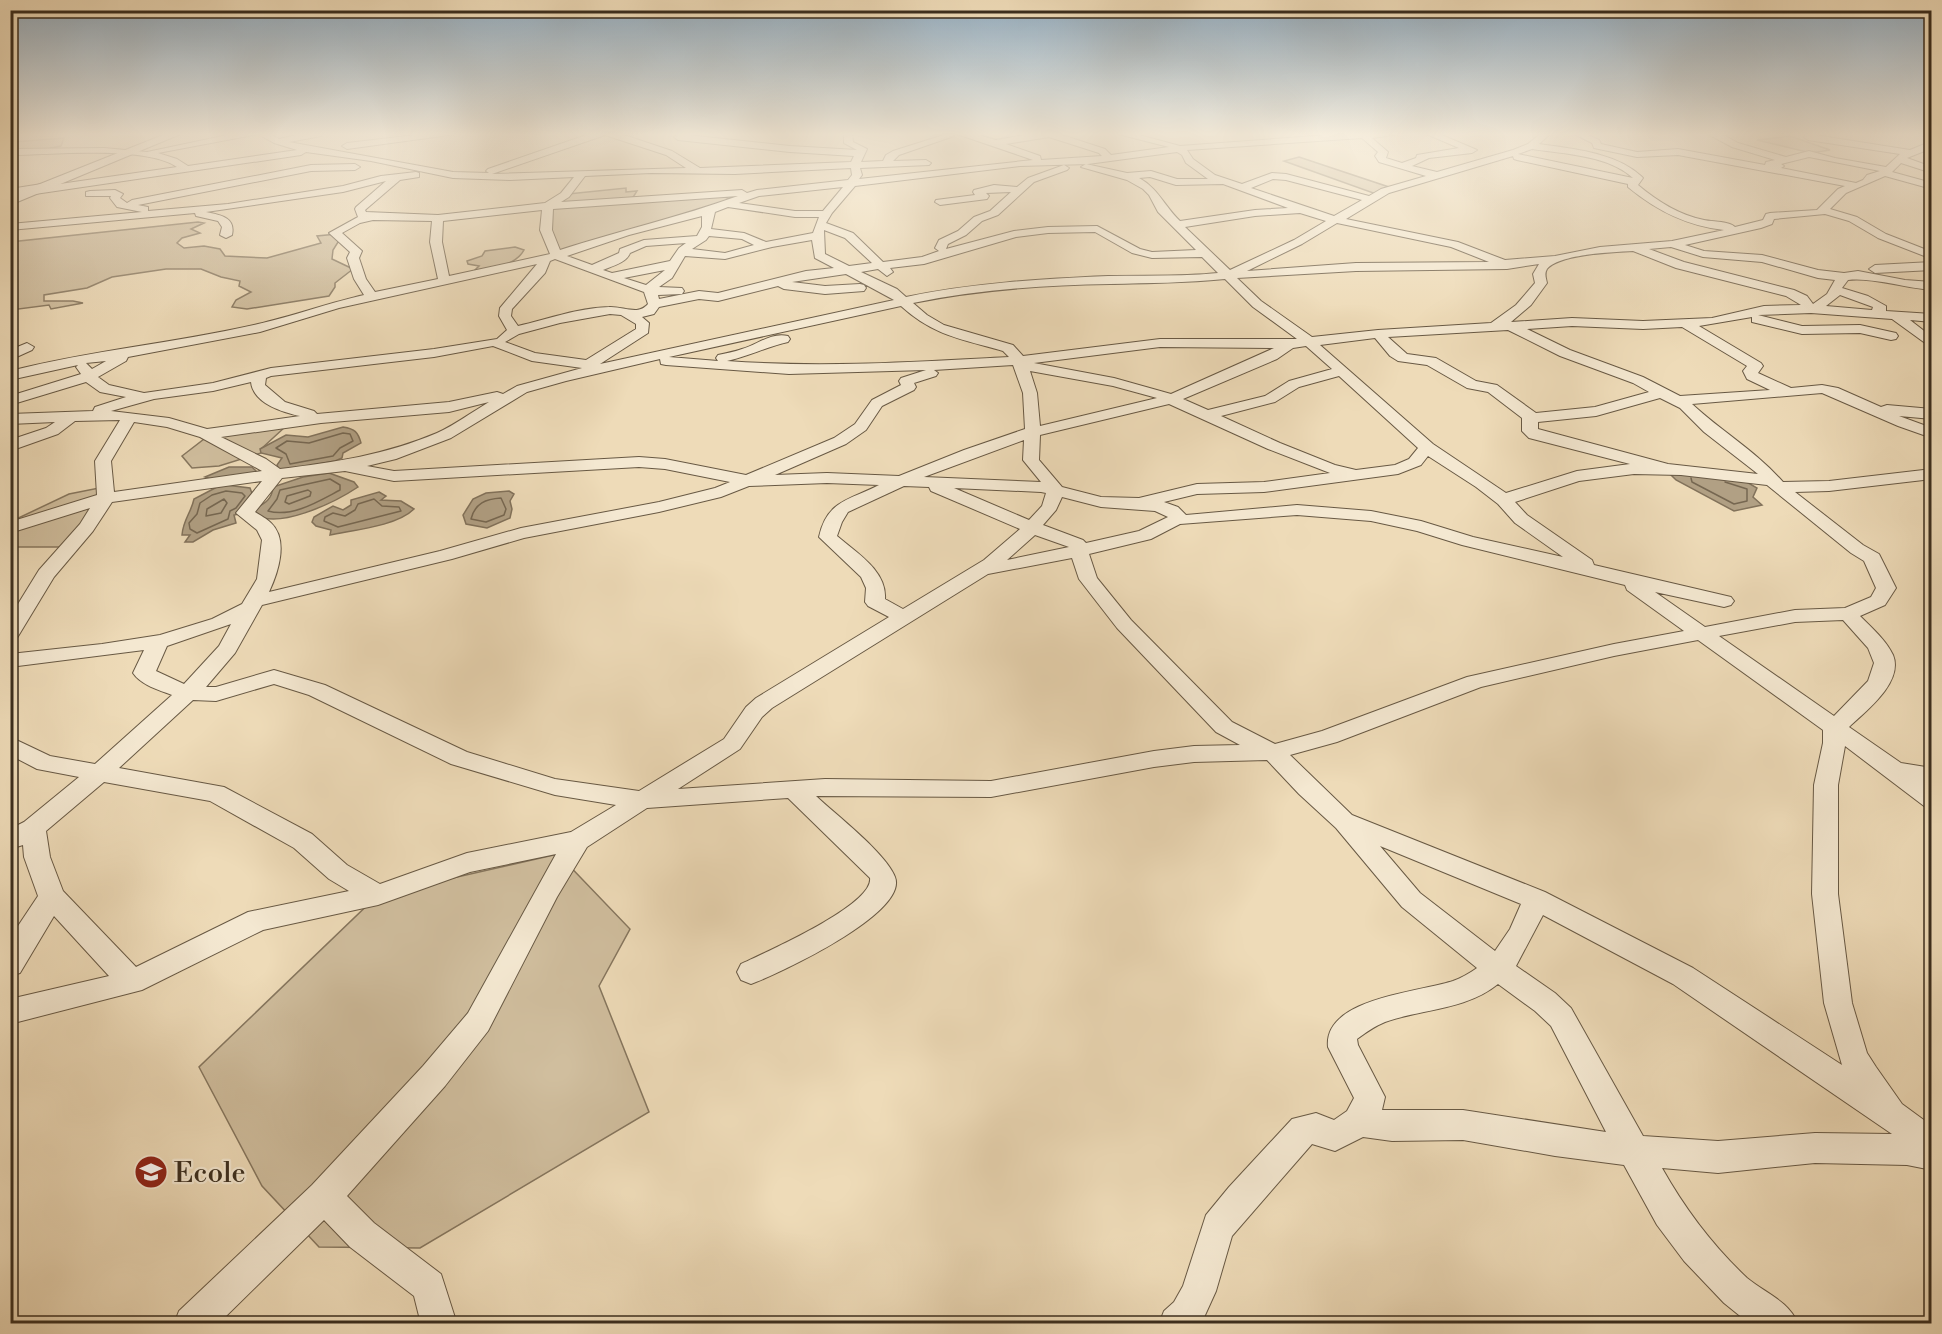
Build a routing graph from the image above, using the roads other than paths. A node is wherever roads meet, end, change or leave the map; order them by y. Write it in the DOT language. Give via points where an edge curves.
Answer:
graph roads {
  1 [pos="25,195"];
  2 [pos="117,195"];
  3 [pos="174,195"];
  4 [pos="297,195"];
  5 [pos="375,195"];
  6 [pos="518,195"];
  7 [pos="560,195"];
  8 [pos="636,195"];
  9 [pos="680,195"];
  10 [pos="718,195"];
  11 [pos="731,195"];
  12 [pos="841,195"];
  13 [pos="983,195"];
  14 [pos="1013,195"];
  15 [pos="1153,195"];
  16 [pos="1265,195"];
  17 [pos="1313,195"];
  18 [pos="1356,195"];
  19 [pos="1376,195"];
  20 [pos="1642,195"];
  21 [pos="1838,195"];
  22 [pos="166,197"];
  23 [pos="1309,197"];
  24 [pos="277,198"];
  25 [pos="633,199"];
  26 [pos="1369,199"];
  27 [pos="10,201"];
  28 [pos="368,201"];
  29 [pos="347,202"];
  30 [pos="940,202"];
  31 [pos="319,204"];
  32 [pos="121,205"];
  33 [pos="548,206"];
  34 [pos="1331,207"];
  35 [pos="528,208"];
  36 [pos="710,210"];
  37 [pos="1823,210"];
  38 [pos="1305,211"];
  39 [pos="153,212"];
  40 [pos="1348,212"];
  41 [pos="825,214"];
  42 [pos="373,217"];
  43 [pos="438,218"];
  44 [pos="1337,220"];
  45 [pos="1177,225"];
  46 [pos="11,227"];
  47 [pos="1748,228"];
  48 [pos="818,231"];
  49 [pos="226,235"];
  50 [pos="704,235"];
  51 [pos="1430,239"];
  52 [pos="1672,244"];
  53 [pos="764,245"];
  54 [pos="1634,248"];
  55 [pos="1204,253"];
  56 [pos="1932,256"];
  57 [pos="551,258"];
  58 [pos="678,258"];
  59 [pos="1555,259"];
  60 [pos="924,260"];
  61 [pos="879,264"];
  62 [pos="1507,265"];
  63 [pos="1932,266"];
  64 [pos="1456,267"];
  65 [pos="845,269"];
  66 [pos="591,270"];
  67 [pos="1755,270"];
  68 [pos="890,274"];
  69 [pos="1229,275"];
  70 [pos="1858,275"];
  71 [pos="611,277"];
  72 [pos="1844,277"];
  73 [pos="445,282"];
  74 [pos="771,284"];
  75 [pos="866,286"];
  76 [pos="1932,286"];
  77 [pos="649,289"];
  78 [pos="1835,289"];
  79 [pos="372,297"];
  80 [pos="905,301"];
  81 [pos="655,304"];
  82 [pos="1816,309"];
  83 [pos="633,315"];
  84 [pos="1891,315"];
  85 [pos="1739,316"];
  86 [pos="1932,318"];
  87 [pos="821,319"];
  88 [pos="804,323"];
  89 [pos="1684,323"];
  90 [pos="1513,327"];
  91 [pos="1493,328"];
  92 [pos="643,330"];
  93 [pos="514,331"];
  94 [pos="1378,334"];
  95 [pos="1891,336"];
  96 [pos="494,342"];
  97 [pos="1298,342"];
  98 [pos="1932,344"];
  99 [pos="27,347"];
  100 [pos="683,350"];
  101 [pos="131,352"];
  102 [pos="10,356"];
  103 [pos="632,362"];
  104 [pos="713,363"];
  105 [pos="1020,363"];
  106 [pos="951,364"];
  107 [pos="593,366"];
  108 [pos="84,368"];
  109 [pos="1342,371"];
  110 [pos="260,375"];
  111 [pos="10,376"];
  112 [pos="522,389"];
  113 [pos="1664,392"];
  114 [pos="1789,393"];
  115 [pos="16,395"];
  116 [pos="117,398"];
  117 [pos="1171,399"];
  118 [pos="1680,401"];
  119 [pos="1878,410"];
  120 [pos="1932,414"];
  121 [pos="84,415"];
  122 [pos="1208,415"];
  123 [pos="130,417"];
  124 [pos="321,418"];
  125 [pos="1532,418"];
  126 [pos="10,419"];
  127 [pos="48,419"];
  128 [pos="10,431"];
  129 [pos="1033,432"];
  130 [pos="1932,433"];
  131 [pos="206,434"];
  132 [pos="10,446"];
  133 [pos="1427,447"];
  134 [pos="1757,464"];
  135 [pos="345,466"];
  136 [pos="1664,468"];
  137 [pos="277,474"];
  138 [pos="1932,474"];
  139 [pos="1357,475"];
  140 [pos="1745,477"];
  141 [pos="900,480"];
  142 [pos="749,481"];
  143 [pos="925,482"];
  144 [pos="1776,484"];
  145 [pos="1055,489"];
  146 [pos="106,498"];
  147 [pos="1504,500"];
  148 [pos="1140,503"];
  149 [pos="1179,518"];
  150 [pos="1032,527"];
  151 [pos="10,528"];
  152 [pos="1081,557"];
  153 [pos="987,569"];
  154 [pos="1595,571"];
  155 [pos="1626,580"];
  156 [pos="1724,601"];
  157 [pos="251,605"];
  158 [pos="1848,614"];
  159 [pos="903,617"];
  160 [pos="1701,633"];
  161 [pos="10,634"];
  162 [pos="158,643"];
  163 [pos="10,662"];
  164 [pos="188,693"];
  165 [pos="1833,728"];
  166 [pos="10,745"];
  167 [pos="1273,752"];
  168 [pos="1895,770"];
  169 [pos="99,772"];
  170 [pos="1932,776"];
  171 [pos="793,789"];
  172 [pos="644,800"];
  173 [pos="1932,800"];
  174 [pos="1343,821"];
  175 [pos="22,834"];
  176 [pos="578,840"];
  177 [pos="378,896"];
  178 [pos="52,897"];
  179 [pos="1536,898"];
  180 [pos="10,965"];
  181 [pos="1499,967"];
  182 [pos="751,972"];
  183 [pos="132,982"];
  184 [pos="10,1011"];
  185 [pos="1896,1118"];
  186 [pos="1360,1122"];
  187 [pos="1932,1146"];
  188 [pos="1634,1151"];
  189 [pos="1932,1155"];
  190 [pos="324,1197"];
  191 [pos="192,1323"];
  192 [pos="439,1323"];
  193 [pos="1177,1323"];
  194 [pos="1780,1323"];
  1 -- 27 [label="street"];
  2 -- 32 [label="street"];
  3 -- 22 [label="street"];
  4 -- 24 [label="street"];
  5 -- 28 [label="street"];
  6 -- 35 [label="street"];
  7 -- 33 [label="street"];
  8 -- 25 [label="street"];
  9 -- 25 [label="street"];
  10 -- 36 [label="street"];
  11 -- 41 [label="street" via="795,214"];
  12 -- 41 [label="street"];
  13 -- 30 [label="street"];
  14 -- 60 [label="street" via="994,213 942,242 938,251"];
  15 -- 45 [label="street"];
  16 -- 38 [label="street"];
  17 -- 23 [label="street"];
  18 -- 26 [label="street"];
  19 -- 26 [label="street"];
  20 -- 47 [label="street" via="1677,216"];
  21 -- 37 [label="street"];
  22 -- 32 [label="street"];
  22 -- 39 [label="street" via="152,203"];
  24 -- 31 [label="street" via="292,204"];
  24 -- 39 [label="street" via="228,207"];
  25 -- 33 [label="street"];
  26 -- 40 [label="street"];
  28 -- 29 [label="street"];
  28 -- 42 [label="street" via="360,213"];
  32 -- 39 [label="street"];
  32 -- 46 [label="street"];
  33 -- 35 [label="street"];
  33 -- 57 [label="street" via="546,230"];
  34 -- 40 [label="street"];
  35 -- 43 [label="street"];
  36 -- 50 [label="street"];
  36 -- 57 [label="street"];
  37 -- 47 [label="street" via="1770,216 1768,222"];
  37 -- 56 [label="street" via="1853,219 1882,236"];
  38 -- 44 [label="street"];
  38 -- 45 [label="street"];
  39 -- 46 [label="street"];
  39 -- 49 [label="street" via="222,219 228,227"];
  40 -- 44 [label="street"];
  41 -- 48 [label="street"];
  42 -- 43 [label="street"];
  42 -- 79 [label="street" via="357,220 335,233 356,251 352,258"];
  43 -- 73 [label="street" via="437,256"];
  44 -- 51 [label="street"];
  44 -- 69 [label="street"];
  45 -- 55 [label="street"];
  47 -- 52 [label="street"];
  48 -- 53 [label="street"];
  48 -- 61 [label="street" via="839,228 853,236"];
  48 -- 65 [label="street" via="819,256"];
  50 -- 53 [label="street" via="744,236"];
  50 -- 58 [label="street"];
  50 -- 66 [label="street" via="644,243"];
  51 -- 62 [label="street" via="1468,248"];
  51 -- 64 [label="street" via="1457,256"];
  52 -- 54 [label="street"];
  52 -- 72 [label="street" via="1707,255 1762,259"];
  53 -- 58 [label="street" via="725,256"];
  54 -- 59 [label="street"];
  54 -- 82 [label="street" via="1680,265 1790,292"];
  55 -- 60 [label="street" via="1143,253 1100,230 1077,229 1014,234"];
  55 -- 69 [label="street"];
  57 -- 66 [label="street"];
  57 -- 73 [label="street"];
  57 -- 93 [label="street" via="506,308 505,316"];
  58 -- 71 [label="street"];
  58 -- 77 [label="street" via="668,275"];
  59 -- 62 [label="street"];
  59 -- 91 [label="street" via="1542,267 1536,292 1511,317"];
  60 -- 61 [label="street"];
  60 -- 68 [label="street"];
  61 -- 65 [label="street"];
  61 -- 68 [label="street"];
  62 -- 64 [label="street"];
  63 -- 70 [label="street" via="1880,268"];
  64 -- 69 [label="street" via="1356,267"];
  65 -- 74 [label="street"];
  65 -- 75 [label="street"];
  66 -- 71 [label="street"];
  67 -- 78 [label="street"];
  68 -- 75 [label="street"];
  69 -- 80 [label="street" via="1048,282 953,291"];
  69 -- 97 [label="street"];
  70 -- 72 [label="street"];
  70 -- 76 [label="street"];
  71 -- 77 [label="street"];
  72 -- 78 [label="street"];
  73 -- 79 [label="street"];
  74 -- 75 [label="street" via="825,290"];
  74 -- 77 [label="street" via="680,291"];
  74 -- 81 [label="street" via="718,297 699,295"];
  75 -- 80 [label="street" via="893,292"];
  75 -- 87 [label="street" via="844,307"];
  77 -- 81 [label="street"];
  78 -- 82 [label="street" via="1833,296"];
  78 -- 84 [label="street" via="1875,303 1881,306 1879,311"];
  79 -- 101 [label="street" via="260,328"];
  80 -- 87 [label="street"];
  80 -- 105 [label="street" via="939,328 1008,348"];
  81 -- 83 [label="street" via="649,311"];
  82 -- 84 [label="street"];
  82 -- 85 [label="street" via="1753,311"];
  83 -- 92 [label="street" via="642,323"];
  83 -- 93 [label="street" via="623,311 596,312"];
  84 -- 86 [label="street"];
  84 -- 98 [label="street"];
  85 -- 89 [label="street"];
  85 -- 95 [label="street" via="1794,328 1865,328"];
  87 -- 88 [label="street"];
  88 -- 100 [label="street"];
  88 -- 104 [label="street" via="785,339"];
  89 -- 90 [label="street" via="1572,322"];
  89 -- 114 [label="street" via="1756,366 1749,371 1752,376"];
  90 -- 91 [label="street"];
  90 -- 113 [label="street"];
  91 -- 94 [label="street"];
  92 -- 100 [label="street"];
  92 -- 107 [label="street"];
  93 -- 96 [label="street"];
  94 -- 97 [label="street"];
  94 -- 125 [label="street" via="1403,358 1431,361 1472,386 1492,388"];
  96 -- 107 [label="street" via="532,357"];
  96 -- 110 [label="street" via="453,351"];
  97 -- 105 [label="street" via="1160,343"];
  97 -- 109 [label="street"];
  97 -- 117 [label="street"];
  99 -- 102 [label="street"];
  100 -- 103 [label="street"];
  100 -- 104 [label="street"];
  101 -- 108 [label="street"];
  101 -- 108 [label="street" via="114,362"];
  103 -- 104 [label="street"];
  103 -- 107 [label="street"];
  104 -- 106 [label="street" via="789,370"];
  105 -- 106 [label="street"];
  105 -- 117 [label="street" via="1114,382"];
  105 -- 129 [label="street" via="1030,393"];
  106 -- 142 [label="street" via="906,381 909,387 877,403 861,427 840,441"];
  107 -- 112 [label="street"];
  108 -- 111 [label="street" via="48,365"];
  108 -- 115 [label="street"];
  108 -- 116 [label="street"];
  109 -- 122 [label="street" via="1294,384 1270,399"];
  109 -- 133 [label="street"];
  110 -- 116 [label="street" via="213,387"];
  110 -- 124 [label="street" via="258,385 272,402"];
  112 -- 124 [label="street" via="449,407"];
  112 -- 135 [label="street" via="436,438 390,456"];
  113 -- 118 [label="street"];
  113 -- 125 [label="street" via="1596,411"];
  114 -- 118 [label="street" via="1758,397 1720,395"];
  114 -- 119 [label="street" via="1827,390"];
  115 -- 121 [label="street"];
  116 -- 121 [label="street"];
  117 -- 122 [label="street"];
  117 -- 129 [label="street"];
  118 -- 134 [label="street"];
  119 -- 120 [label="street"];
  119 -- 130 [label="street"];
  121 -- 123 [label="street"];
  121 -- 127 [label="street"];
  121 -- 132 [label="street"];
  122 -- 139 [label="street" via="1274,446"];
  123 -- 131 [label="street"];
  123 -- 146 [label="street" via="103,461"];
  124 -- 131 [label="street"];
  125 -- 136 [label="street" via="1530,431 1539,437"];
  126 -- 127 [label="street"];
  127 -- 128 [label="street"];
  129 -- 141 [label="street"];
  129 -- 145 [label="street" via="1029,453 1032,463"];
  131 -- 137 [label="street"];
  133 -- 139 [label="street" via="1411,465"];
  133 -- 147 [label="street"];
  134 -- 140 [label="street"];
  134 -- 144 [label="street"];
  135 -- 137 [label="street"];
  135 -- 142 [label="street" via="394,476 639,462"];
  136 -- 140 [label="street"];
  136 -- 147 [label="street" via="1586,474"];
  137 -- 146 [label="street"];
  137 -- 157 [label="street" via="245,513 266,527 271,540 266,579"];
  138 -- 144 [label="street" via="1829,486"];
  139 -- 148 [label="street" via="1264,487 1197,489"];
  140 -- 144 [label="street"];
  141 -- 142 [label="street"];
  141 -- 143 [label="street"];
  141 -- 159 [label="street" via="841,509 828,534 868,574 876,588 875,603"];
  142 -- 157 [label="street" via="702,497 521,533"];
  143 -- 145 [label="street"];
  143 -- 150 [label="street"];
  144 -- 158 [label="street" via="1872,558 1886,588 1878,601"];
  145 -- 148 [label="street" via="1101,502"];
  145 -- 150 [label="street" via="1051,507"];
  146 -- 151 [label="street"];
  146 -- 161 [label="street" via="87,527 46,574"];
  147 -- 154 [label="street" via="1521,519"];
  148 -- 149 [label="street" via="1166,508"];
  149 -- 152 [label="street" via="1145,535"];
  149 -- 154 [label="street" via="1297,510 1371,516"];
  150 -- 152 [label="street" via="1075,543"];
  150 -- 153 [label="street"];
  152 -- 153 [label="street"];
  152 -- 167 [label="street" via="1088,579 1124,624 1224,727"];
  153 -- 159 [label="street"];
  154 -- 155 [label="street"];
  155 -- 156 [label="street"];
  155 -- 160 [label="street"];
  157 -- 162 [label="street" via="206,629"];
  157 -- 164 [label="street" via="228,649"];
  158 -- 160 [label="street" via="1802,614"];
  158 -- 165 [label="street" via="1884,655 1884,669 1863,703"];
  159 -- 172 [label="street" via="755,709 732,744"];
  160 -- 165 [label="street"];
  160 -- 167 [label="street" via="1475,682 1329,737"];
  162 -- 163 [label="street"];
  162 -- 164 [label="street" via="144,673"];
  164 -- 169 [label="street"];
  164 -- 172 [label="street" via="216,694 274,677 317,690 459,758 555,787"];
  165 -- 168 [label="street"];
  165 -- 185 [label="street" via="1826,785 1825,894 1838,1003 1853,1057"];
  166 -- 169 [label="street" via="45,764"];
  167 -- 171 [label="street" via="1154,759 991,789"];
  167 -- 174 [label="street"];
  168 -- 170 [label="street"];
  168 -- 173 [label="street"];
  169 -- 175 [label="street"];
  169 -- 177 [label="street" via="216,793 303,841 338,872"];
  171 -- 172 [label="street"];
  171 -- 182 [label="street" via="873,864 882,875 883,889 854,917"];
  172 -- 176 [label="street"];
  174 -- 179 [label="street"];
  174 -- 181 [label="street" via="1411,900"];
  175 -- 178 [label="street" via="37,857"];
  176 -- 177 [label="street" via="467,863"];
  176 -- 190 [label="street" via="478,1022"];
  177 -- 183 [label="street" via="257,920"];
  178 -- 180 [label="street"];
  178 -- 183 [label="street"];
  179 -- 181 [label="street" via="1522,934"];
  179 -- 185 [label="street" via="1683,976"];
  181 -- 186 [label="street" via="1462,989 1376,1013 1345,1031 1344,1047 1370,1097"];
  181 -- 188 [label="street" via="1561,1017"];
  183 -- 184 [label="street"];
  185 -- 187 [label="street"];
  186 -- 188 [label="street" via="1392,1126 1463,1125"];
  186 -- 193 [label="street" via="1335,1136 1316,1128 1304,1130 1239,1201 1219,1226 1205,1274 1184,1317"];
  188 -- 189 [label="street" via="1718,1157 1815,1148 1907,1150"];
  188 -- 194 [label="street" via="1696,1249 1736,1291"];
  190 -- 191 [label="street"];
  190 -- 192 [label="street" via="362,1235 429,1286"];
}
